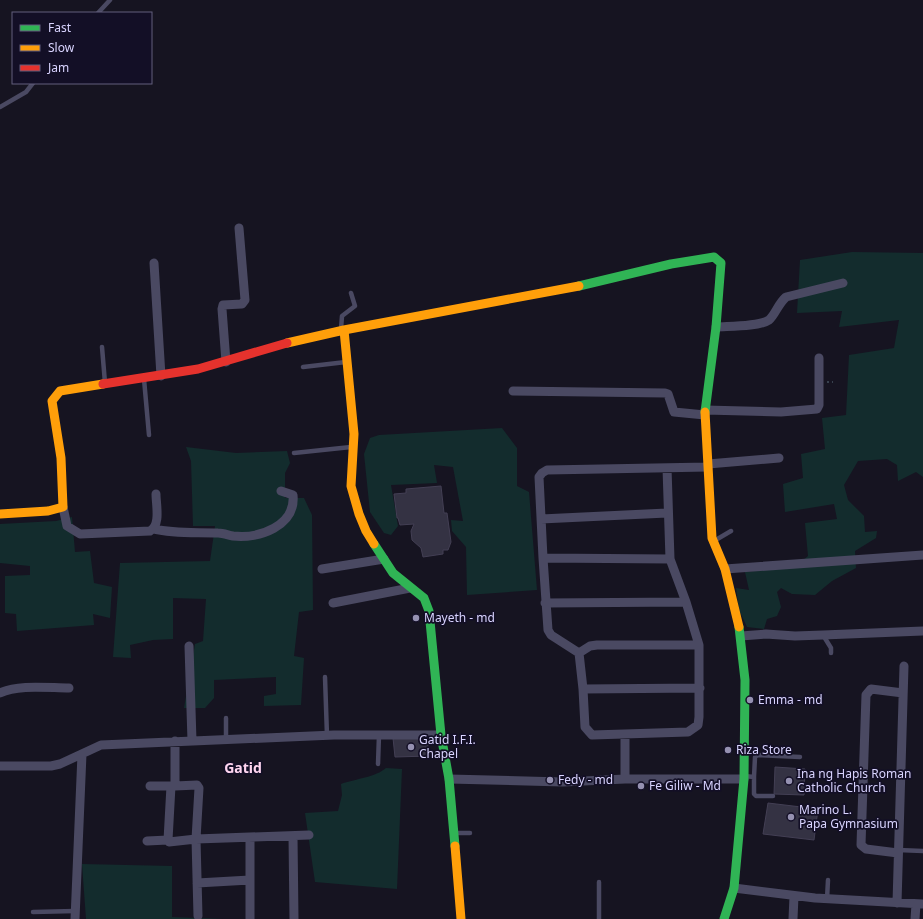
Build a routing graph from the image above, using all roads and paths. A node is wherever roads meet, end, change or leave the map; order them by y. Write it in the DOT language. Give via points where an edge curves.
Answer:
graph roads {
  1 [pos="110,0"];
  2 [pos="99,12"];
  3 [pos="32,84"];
  4 [pos="0,107"];
  5 [pos="239,228"];
  6 [pos="154,263"];
  7 [pos="843,283"];
  8 [pos="352,293"];
  9 [pos="716,327"];
  10 [pos="343,330"];
  11 [pos="102,347"];
  12 [pos="819,358"];
  13 [pos="226,362"];
  14 [pos="348,362"];
  15 [pos="304,367"];
  16 [pos="161,376"];
  17 [pos="144,379"];
  18 [pos="105,384"];
  19 [pos="513,391"];
  20 [pos="705,412"];
  21 [pos="149,435"];
  22 [pos="353,447"];
  23 [pos="294,453"];
  24 [pos="779,458"];
  25 [pos="708,466"];
  26 [pos="667,468"];
  27 [pos="281,491"];
  28 [pos="156,494"];
  29 [pos="63,507"];
  30 [pos="668,513"];
  31 [pos="0,514"];
  32 [pos="541,519"];
  33 [pos="154,528"];
  34 [pos="731,531"];
  35 [pos="714,541"];
  36 [pos="923,555"];
  37 [pos="543,558"];
  38 [pos="384,559"];
  39 [pos="670,559"];
  40 [pos="322,569"];
  41 [pos="725,569"];
  42 [pos="410,588"];
  43 [pos="333,602"];
  44 [pos="686,602"];
  45 [pos="545,603"];
  46 [pos="923,631"];
  47 [pos="823,635"];
  48 [pos="741,636"];
  49 [pos="699,645"];
  50 [pos="189,646"];
  51 [pos="579,652"];
  52 [pos="831,653"];
  53 [pos="904,666"];
  54 [pos="325,677"];
  55 [pos="69,688"];
  56 [pos="700,688"];
  57 [pos="583,689"];
  58 [pos="0,693"];
  59 [pos="903,693"];
  60 [pos="226,718"];
  61 [pos="379,735"];
  62 [pos="441,735"];
  63 [pos="625,735"];
  64 [pos="327,736"];
  65 [pos="226,740"];
  66 [pos="175,741"];
  67 [pos="192,741"];
  68 [pos="82,754"];
  69 [pos="800,757"];
  70 [pos="378,764"];
  71 [pos="0,766"];
  72 [pos="754,777"];
  73 [pos="625,778"];
  74 [pos="744,778"];
  75 [pos="449,779"];
  76 [pos="150,786"];
  77 [pos="173,786"];
  78 [pos="773,796"];
  79 [pos="470,832"];
  80 [pos="453,833"];
  81 [pos="309,835"];
  82 [pos="293,836"];
  83 [pos="250,837"];
  84 [pos="196,839"];
  85 [pos="168,840"];
  86 [pos="147,841"];
  87 [pos="898,851"];
  88 [pos="923,851"];
  89 [pos="250,880"];
  90 [pos="828,880"];
  91 [pos="599,882"];
  92 [pos="197,883"];
  93 [pos="734,888"];
  94 [pos="794,896"];
  95 [pos="827,899"];
  96 [pos="897,903"];
  97 [pos="919,904"];
  98 [pos="33,912"];
  99 [pos="75,915"];
  100 [pos="198,916"];
  101 [pos="250,919"];
  102 [pos="294,919"];
  103 [pos="461,919"];
  104 [pos="599,919"];
  105 [pos="724,919"];
  106 [pos="793,919"];
  107 [pos="915,919"];
  1 -- 2 [label="lane"];
  3 -- 4 [label="lane" via="26,92"];
  5 -- 13 [label="street" via="245,300 242,304 223,305"];
  6 -- 16 [label="street"];
  7 -- 9 [label="street" via="786,297 770,319 763,323"];
  8 -- 10 [label="lane" via="354,306 342,316"];
  9 -- 10 [label="street" via="721,263 714,257 671,264 589,284"];
  9 -- 20 [label="street"];
  10 -- 13 [label="street" via="286,343"];
  10 -- 14 [label="street"];
  11 -- 18 [label="lane"];
  12 -- 20 [label="street" via="817,409 781,412"];
  13 -- 16 [label="street"];
  14 -- 15 [label="lane"];
  14 -- 22 [label="street" via="354,425"];
  16 -- 17 [label="street"];
  17 -- 18 [label="street"];
  17 -- 21 [label="lane"];
  18 -- 29 [label="street" via="60,391 52,401 61,458"];
  19 -- 20 [label="street" via="665,393 668,394 674,412"];
  20 -- 25 [label="street"];
  22 -- 23 [label="lane"];
  22 -- 38 [label="street" via="351,486 366,530"];
  24 -- 25 [label="street"];
  25 -- 26 [label="street"];
  25 -- 35 [label="street"];
  26 -- 30 [label="street"];
  26 -- 32 [label="street" via="547,470 540,477"];
  27 -- 33 [label="street" via="293,496 294,504 288,516 270,531 234,536 168,532"];
  28 -- 33 [label="street"];
  29 -- 31 [label="street"];
  29 -- 33 [label="street" via="67,526 80,534 150,531"];
  30 -- 32 [label="street"];
  30 -- 39 [label="street"];
  32 -- 37 [label="street"];
  34 -- 35 [label="lane"];
  35 -- 41 [label="street"];
  36 -- 41 [label="street"];
  37 -- 39 [label="street"];
  37 -- 45 [label="street"];
  38 -- 40 [label="street"];
  38 -- 42 [label="street" via="393,573"];
  39 -- 44 [label="street"];
  41 -- 48 [label="street"];
  42 -- 43 [label="street"];
  42 -- 62 [label="street" via="424,598 429,611"];
  44 -- 45 [label="street"];
  44 -- 49 [label="street"];
  45 -- 51 [label="street" via="548,630 551,635"];
  46 -- 47 [label="street"];
  47 -- 48 [label="street"];
  47 -- 52 [label="lane" via="831,648"];
  48 -- 74 [label="street" via="744,660"];
  49 -- 51 [label="street" via="597,644"];
  49 -- 56 [label="street"];
  50 -- 67 [label="street"];
  51 -- 57 [label="street"];
  53 -- 59 [label="street"];
  54 -- 64 [label="lane"];
  55 -- 58 [label="street" via="7,689"];
  56 -- 57 [label="street"];
  56 -- 63 [label="street" via="698,725 694,729 688,732"];
  57 -- 63 [label="street" via="587,732 592,735"];
  59 -- 87 [label="street"];
  59 -- 87 [label="street" via="871,689 866,695 861,845 866,849"];
  60 -- 65 [label="lane"];
  61 -- 62 [label="street"];
  61 -- 64 [label="street"];
  61 -- 70 [label="lane"];
  62 -- 75 [label="street"];
  63 -- 73 [label="street"];
  64 -- 65 [label="street"];
  65 -- 67 [label="street"];
  66 -- 67 [label="street"];
  66 -- 68 [label="street" via="101,745"];
  66 -- 77 [label="street"];
  68 -- 71 [label="street" via="51,766"];
  68 -- 99 [label="street"];
  69 -- 72 [label="lane" via="758,756"];
  72 -- 74 [label="lane"];
  72 -- 78 [label="lane" via="754,794"];
  73 -- 74 [label="street"];
  73 -- 75 [label="street" via="563,782"];
  74 -- 93 [label="street"];
  75 -- 80 [label="street"];
  76 -- 77 [label="street"];
  77 -- 84 [label="street" via="197,785"];
  77 -- 85 [label="street"];
  79 -- 80 [label="lane"];
  80 -- 103 [label="street"];
  81 -- 82 [label="street"];
  82 -- 83 [label="street"];
  82 -- 102 [label="street"];
  83 -- 84 [label="street"];
  83 -- 89 [label="street"];
  84 -- 85 [label="street" via="169,842"];
  84 -- 92 [label="street"];
  85 -- 86 [label="street"];
  87 -- 88 [label="lane"];
  87 -- 96 [label="street"];
  89 -- 92 [label="street"];
  89 -- 101 [label="street"];
  90 -- 95 [label="lane"];
  91 -- 104 [label="lane"];
  92 -- 100 [label="street"];
  93 -- 94 [label="street"];
  93 -- 105 [label="street"];
  94 -- 95 [label="street"];
  94 -- 106 [label="street"];
  95 -- 96 [label="street"];
  96 -- 97 [label="street"];
  97 -- 107 [label="street"];
  98 -- 99 [label="lane"];
}
